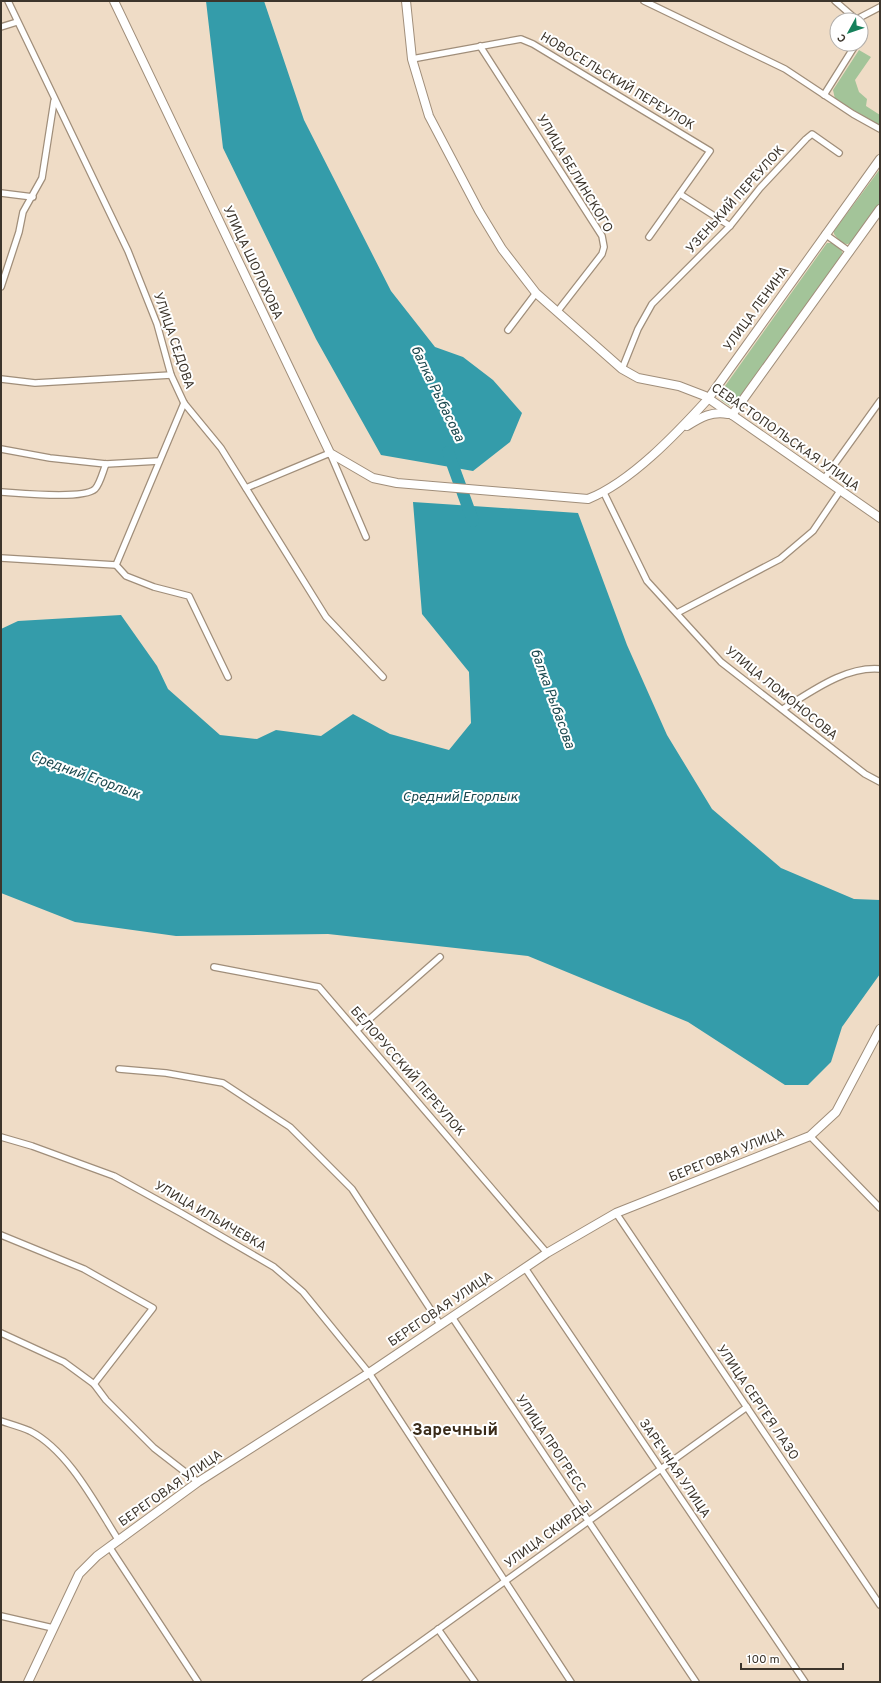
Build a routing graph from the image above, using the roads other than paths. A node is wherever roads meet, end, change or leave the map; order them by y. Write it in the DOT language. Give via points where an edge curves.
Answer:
graph roads {
  1 [pos="8,1"];
  2 [pos="114,1"];
  3 [pos="406,1"];
  4 [pos="644,1"];
  5 [pos="835,1"];
  6 [pos="880,7"];
  7 [pos="848,12"];
  8 [pos="869,13"];
  9 [pos="18,22"];
  10 [pos="1,27"];
  11 [pos="480,46"];
  12 [pos="851,52"];
  13 [pos="412,59"];
  14 [pos="824,95"];
  15 [pos="54,101"];
  16 [pos="880,130"];
  17 [pos="839,153"];
  18 [pos="880,159"];
  19 [pos="1,193"];
  20 [pos="680,194"];
  21 [pos="33,197"];
  22 [pos="880,209"];
  23 [pos="730,226"];
  24 [pos="825,234"];
  25 [pos="649,237"];
  26 [pos="850,252"];
  27 [pos="3,276"];
  28 [pos="1,287"];
  29 [pos="536,293"];
  30 [pos="557,312"];
  31 [pos="508,330"];
  32 [pos="622,369"];
  33 [pos="171,375"];
  34 [pos="1,379"];
  35 [pos="708,399"];
  36 [pos="880,401"];
  37 [pos="184,403"];
  38 [pos="732,415"];
  39 [pos="677,433"];
  40 [pos="1,449"];
  41 [pos="330,453"];
  42 [pos="159,461"];
  43 [pos="106,464"];
  44 [pos="824,479"];
  45 [pos="246,488"];
  46 [pos="840,491"];
  47 [pos="1,492"];
  48 [pos="604,493"];
  49 [pos="880,518"];
  50 [pos="366,537"];
  51 [pos="1,558"];
  52 [pos="116,565"];
  53 [pos="677,613"];
  54 [pos="880,669"];
  55 [pos="228,676"];
  56 [pos="383,677"];
  57 [pos="783,709"];
  58 [pos="880,782"];
  59 [pos="440,957"];
  60 [pos="214,967"];
  61 [pos="880,1029"];
  62 [pos="357,1030"];
  63 [pos="119,1069"];
  64 [pos="810,1136"];
  65 [pos="1,1137"];
  66 [pos="880,1208"];
  67 [pos="616,1213"];
  68 [pos="1,1235"];
  69 [pos="547,1253"];
  70 [pos="525,1268"];
  71 [pos="452,1317"];
  72 [pos="440,1324"];
  73 [pos="1,1333"];
  74 [pos="369,1373"];
  75 [pos="94,1384"];
  76 [pos="747,1407"];
  77 [pos="1,1421"];
  78 [pos="661,1468"];
  79 [pos="198,1482"];
  80 [pos="588,1520"];
  81 [pos="119,1540"];
  82 [pos="110,1548"];
  83 [pos="504,1581"];
  84 [pos="880,1605"];
  85 [pos="1,1616"];
  86 [pos="53,1628"];
  87 [pos="438,1629"];
  88 [pos="28,1682"];
  89 [pos="198,1682"];
  90 [pos="365,1682"];
  91 [pos="475,1682"];
  92 [pos="571,1682"];
  93 [pos="696,1682"];
  94 [pos="805,1682"];
  1 -- 9 [label="street, УЛИЦА СЕДОВА"];
  2 -- 41 [label="main road, УЛИЦА ШОЛОХОВА"];
  3 -- 13 [label="main road, СЕВАСТОПОЛЬСКАЯ УЛИЦА"];
  4 -- 14 [label="street" via="785,69"];
  5 -- 7 [label="street"];
  6 -- 8 [label="street"];
  9 -- 10 [label="street"];
  9 -- 15 [label="street, УЛИЦА СЕДОВА"];
  11 -- 13 [label="street, НОВОСЕЛЬСКИЙ ПЕРЕУЛОК"];
  11 -- 20 [label="street, НОВОСЕЛЬСКИЙ ПЕРЕУЛОК" via="521,39 533,44 710,151"];
  11 -- 30 [label="street, УЛИЦА БЕЛИНСКОГО" via="602,236 602,254"];
  12 -- 14 [label="street"];
  13 -- 29 [label="main road, СЕВАСТОПОЛЬСКАЯ УЛИЦА" via="429,116 455,167 502,249"];
  14 -- 16 [label="street"];
  15 -- 21 [label="street" via="42,178"];
  15 -- 33 [label="street, УЛИЦА СЕДОВА" via="128,251 157,324"];
  17 -- 23 [label="street, УЗЕНЬКИЙ ПЕРЕУЛОК" via="812,134 760,188"];
  18 -- 24 [label="main road, УЛИЦА ЛЕНИНА"];
  19 -- 21 [label="street"];
  20 -- 23 [label="street"];
  20 -- 25 [label="street, НОВОСЕЛЬСКИЙ ПЕРЕУЛОК"];
  21 -- 27 [label="street" via="23,212 19,232"];
  22 -- 26 [label="main road"];
  23 -- 32 [label="street, УЗЕНЬКИЙ ПЕРЕУЛОК" via="652,304 638,329"];
  24 -- 26 [label="street"];
  24 -- 35 [label="main road, УЛИЦА ЛЕНИНА"];
  26 -- 38 [label="main road"];
  27 -- 28 [label="street"];
  29 -- 30 [label="main road, СЕВАСТОПОЛЬСКАЯ УЛИЦА"];
  29 -- 31 [label="street"];
  30 -- 32 [label="main road, СЕВАСТОПОЛЬСКАЯ УЛИЦА"];
  32 -- 35 [label="main road, СЕВАСТОПОЛЬСКАЯ УЛИЦА" via="638,378 678,386"];
  33 -- 34 [label="street" via="35,383"];
  33 -- 37 [label="street, УЛИЦА СЕДОВА"];
  35 -- 38 [label="main road, СЕВАСТОПОЛЬСКАЯ УЛИЦА"];
  35 -- 39 [label="main road, УЛИЦА ЛЕНИНА"];
  36 -- 44 [label="street"];
  37 -- 42 [label="street"];
  37 -- 45 [label="street, УЛИЦА СЕДОВА" via="221,448"];
  38 -- 39 [label="main road" via="716,412 701,417"];
  38 -- 44 [label="main road, СЕВАСТОПОЛЬСКАЯ УЛИЦА"];
  39 -- 48 [label="main road"];
  40 -- 43 [label="street"];
  41 -- 45 [label="street"];
  41 -- 48 [label="main road" via="373,478 397,483 588,499"];
  41 -- 50 [label="street, УЛИЦА ШОЛОХОВА"];
  42 -- 43 [label="street"];
  42 -- 52 [label="street"];
  43 -- 47 [label="street" via="96,488 86,494"];
  44 -- 46 [label="main road, СЕВАСТОПОЛЬСКАЯ УЛИЦА"];
  45 -- 56 [label="street, УЛИЦА СЕДОВА" via="326,617"];
  46 -- 49 [label="main road, СЕВАСТОПОЛЬСКАЯ УЛИЦА"];
  46 -- 53 [label="street" via="813,531 780,558"];
  48 -- 53 [label="street, УЛИЦА ЛОМОНОСОВА" via="647,581"];
  51 -- 52 [label="street"];
  52 -- 55 [label="street" via="126,576 154,587 189,596"];
  53 -- 57 [label="street, УЛИЦА ЛОМОНОСОВА" via="721,662"];
  54 -- 57 [label="street" via="849,672"];
  57 -- 58 [label="street, УЛИЦА ЛОМОНОСОВА" via="865,774"];
  59 -- 62 [label="street"];
  60 -- 62 [label="street, БЕЛОРУССКИЙ ПЕРЕУЛОК" via="319,987"];
  61 -- 64 [label="main road" via="836,1112"];
  62 -- 69 [label="street, БЕЛОРУССКИЙ ПЕРЕУЛОК"];
  63 -- 72 [label="street" via="166,1073 223,1083 290,1127 352,1189"];
  64 -- 66 [label="street"];
  64 -- 67 [label="main road, БЕРЕГОВАЯ УЛИЦА"];
  65 -- 74 [label="street, УЛИЦА ИЛЬИЧЕВКА" via="114,1176 274,1267 303,1292"];
  67 -- 69 [label="main road, БЕРЕГОВАЯ УЛИЦА"];
  67 -- 76 [label="street, УЛИЦА СЕРГЕЯ ЛАЗО"];
  68 -- 75 [label="street" via="84,1269 153,1308"];
  69 -- 70 [label="main road, БЕРЕГОВАЯ УЛИЦА"];
  70 -- 71 [label="main road, БЕРЕГОВАЯ УЛИЦА"];
  70 -- 78 [label="street, ЗАРЕЧНАЯ УЛИЦА"];
  71 -- 72 [label="main road, БЕРЕГОВАЯ УЛИЦА"];
  71 -- 80 [label="street, УЛИЦА ПРОГРЕСС"];
  72 -- 74 [label="main road, БЕРЕГОВАЯ УЛИЦА"];
  73 -- 75 [label="street" via="64,1362"];
  74 -- 79 [label="main road, БЕРЕГОВАЯ УЛИЦА"];
  74 -- 83 [label="street, УЛИЦА ИЛЬИЧЕВКА"];
  75 -- 79 [label="street" via="106,1400 154,1448"];
  76 -- 78 [label="street, УЛИЦА СКИРДЫ"];
  76 -- 84 [label="street, УЛИЦА СЕРГЕЯ ЛАЗО"];
  77 -- 81 [label="street" via="30,1431 52,1446 75,1474"];
  78 -- 80 [label="street, УЛИЦА СКИРДЫ"];
  78 -- 94 [label="street, ЗАРЕЧНАЯ УЛИЦА"];
  79 -- 81 [label="main road, БЕРЕГОВАЯ УЛИЦА"];
  80 -- 83 [label="street, УЛИЦА СКИРДЫ"];
  80 -- 93 [label="street, УЛИЦА ПРОГРЕСС"];
  81 -- 82 [label="main road, БЕРЕГОВАЯ УЛИЦА"];
  82 -- 86 [label="main road, БЕРЕГОВАЯ УЛИЦА" via="97,1556 79,1574"];
  82 -- 89 [label="street"];
  83 -- 87 [label="street, УЛИЦА СКИРДЫ"];
  83 -- 92 [label="street, УЛИЦА ИЛЬИЧЕВКА"];
  85 -- 86 [label="street"];
  86 -- 88 [label="main road, БЕРЕГОВАЯ УЛИЦА"];
  87 -- 90 [label="street, УЛИЦА СКИРДЫ"];
  87 -- 91 [label="street"];
}
